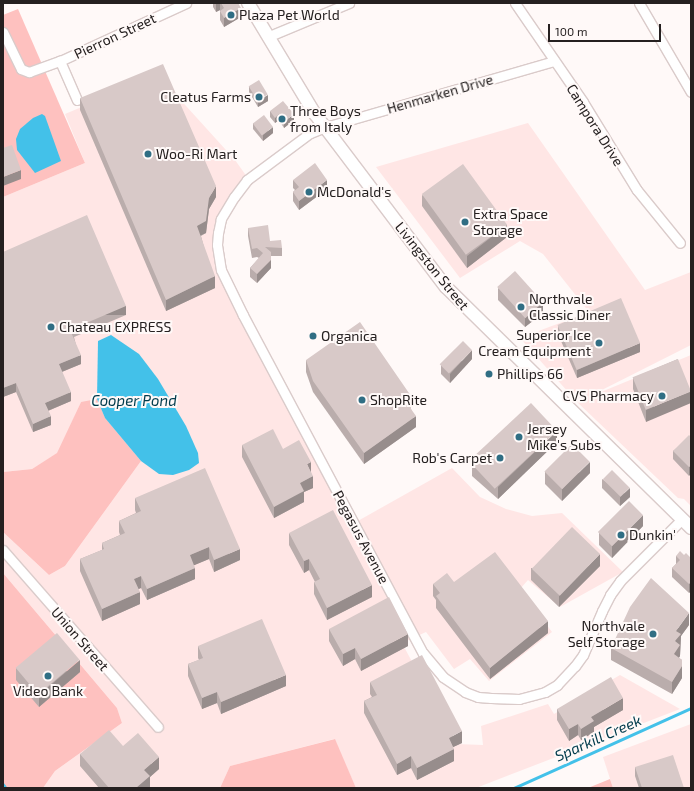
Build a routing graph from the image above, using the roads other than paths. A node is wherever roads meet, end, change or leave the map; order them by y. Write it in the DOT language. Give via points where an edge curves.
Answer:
graph roads {
  1 [pos="186,3"];
  2 [pos="248,3"];
  3 [pos="347,3"];
  4 [pos="515,3"];
  5 [pos="639,3"];
  6 [pos="3,32"];
  7 [pos="268,37"];
  8 [pos="60,61"];
  9 [pos="554,61"];
  10 [pos="691,92"];
  11 [pos="77,100"];
  12 [pos="325,127"];
  13 [pos="680,243"];
  14 [pos="682,519"];
  15 [pos="691,528"];
  16 [pos="3,550"];
  17 [pos="158,727"];
  1 -- 8 [label="street, Pierron Street"];
  2 -- 7 [label="main road, Livingston Street"];
  3 -- 7 [label="street"];
  4 -- 9 [label="street, Campora Drive"];
  5 -- 10 [label="street"];
  6 -- 8 [label="street" via="21,69 29,72"];
  7 -- 12 [label="main road, Livingston Street"];
  8 -- 11 [label="street, Pierron Street"];
  9 -- 12 [label="street, Henmarken Drive"];
  9 -- 13 [label="street, Campora Drive" via="583,102 637,190"];
  12 -- 14 [label="main road, Livingston Street" via="450,292"];
  12 -- 14 [label="street, Pegasus Avenue" via="297,142 240,188 221,219 218,257 225,282 423,653 434,668 453,684 478,697 520,699 545,692 557,685 578,662 608,600 620,582"];
  14 -- 15 [label="main road, Livingston Street"];
  16 -- 17 [label="street, Union Street"];
}
